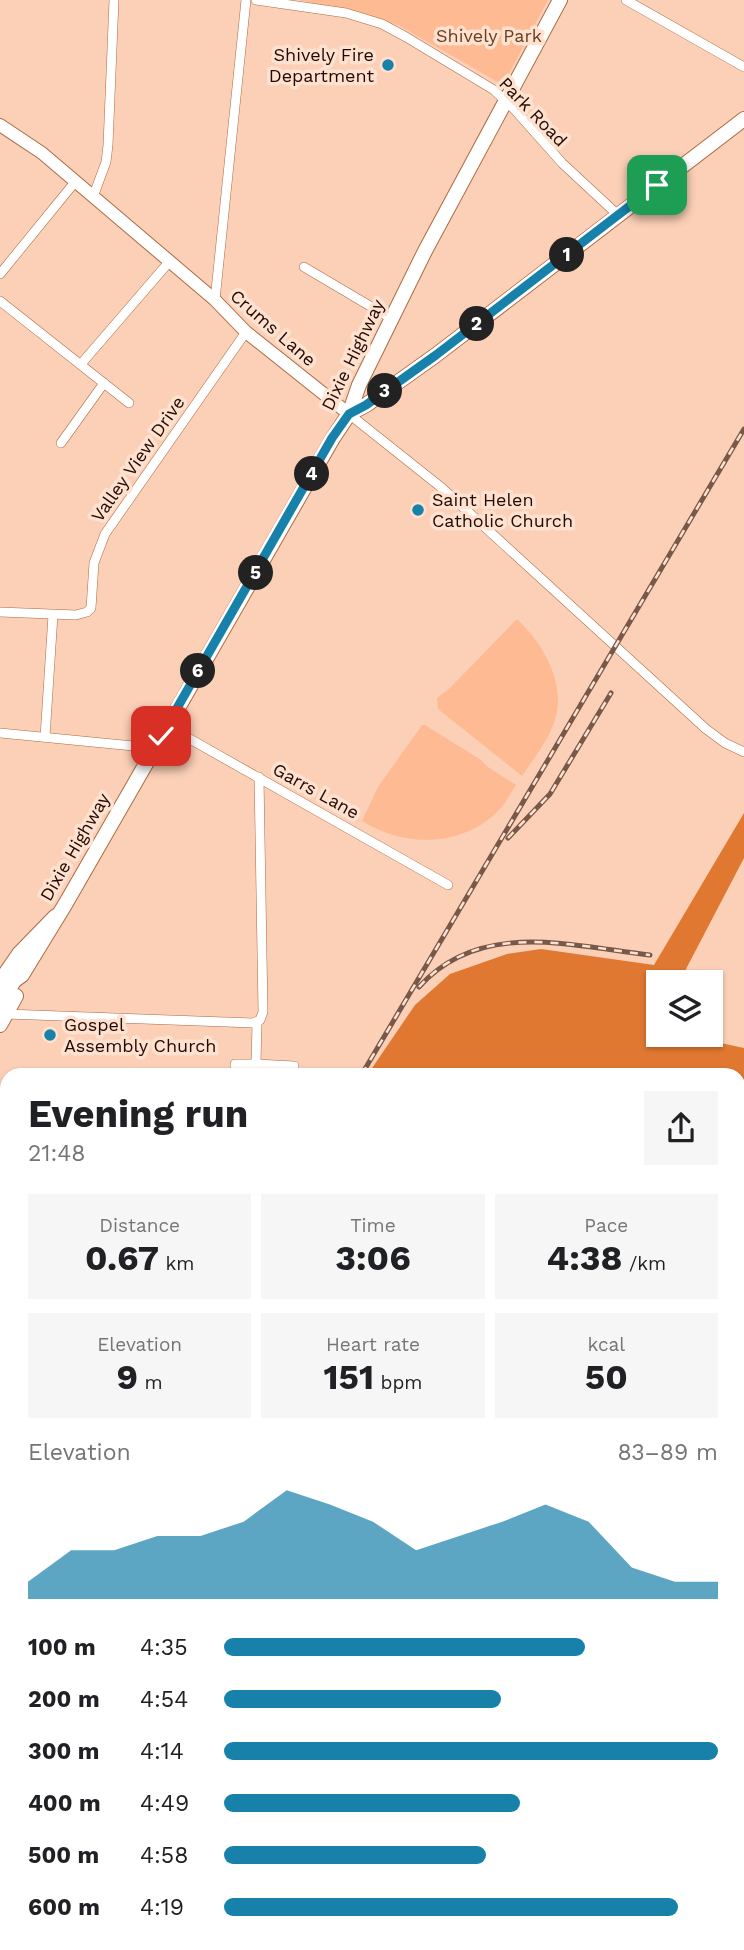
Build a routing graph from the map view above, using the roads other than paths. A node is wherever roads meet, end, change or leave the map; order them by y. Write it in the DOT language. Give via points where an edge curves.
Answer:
graph roads {
  1 [pos="114,0"];
  2 [pos="246,0"];
  3 [pos="256,0"];
  4 [pos="560,0"];
  5 [pos="626,0"];
  6 [pos="744,67"];
  7 [pos="506,102"];
  8 [pos="744,119"];
  9 [pos="0,125"];
  10 [pos="75,182"];
  11 [pos="93,197"];
  12 [pos="618,215"];
  13 [pos="169,262"];
  14 [pos="304,267"];
  15 [pos="0,274"];
  16 [pos="215,300"];
  17 [pos="0,301"];
  18 [pos="392,319"];
  19 [pos="246,332"];
  20 [pos="81,364"];
  21 [pos="104,383"];
  22 [pos="129,402"];
  23 [pos="349,414"];
  24 [pos="61,443"];
  25 [pos="0,612"];
  26 [pos="52,615"];
  27 [pos="166,726"];
  28 [pos="0,733"];
  29 [pos="45,737"];
  30 [pos="154,748"];
  31 [pos="744,752"];
  32 [pos="259,777"];
  33 [pos="449,885"];
  34 [pos="56,917"];
  35 [pos="0,983"];
  36 [pos="2,1014"];
  37 [pos="259,1021"];
  38 [pos="256,1065"];
  39 [pos="235,1068"];
  40 [pos="294,1068"];
  1 -- 11 [label="street" via="108,145"];
  2 -- 16 [label="street"];
  3 -- 7 [label="street, Park Road" via="346,13 382,24 478,80"];
  4 -- 7 [label="main road, Dixie Highway"];
  5 -- 6 [label="street"];
  7 -- 12 [label="street, Park Road"];
  7 -- 18 [label="main road, Dixie Highway"];
  8 -- 12 [label="main road"];
  9 -- 10 [label="main road, Crums Lane" via="27,140"];
  10 -- 11 [label="main road, Crums Lane"];
  10 -- 15 [label="street"];
  11 -- 13 [label="main road, Crums Lane"];
  12 -- 23 [label="main road" via="436,355"];
  13 -- 16 [label="main road, Crums Lane"];
  13 -- 20 [label="street"];
  14 -- 18 [label="street"];
  16 -- 19 [label="main road, Crums Lane"];
  17 -- 20 [label="street"];
  18 -- 23 [label="main road, Dixie Highway"];
  19 -- 23 [label="main road, Crums Lane"];
  19 -- 26 [label="street, Valley View Drive" via="104,534 94,562 91,608 76,615"];
  20 -- 21 [label="street"];
  21 -- 22 [label="street"];
  21 -- 24 [label="street"];
  23 -- 27 [label="main road, Dixie Highway"];
  23 -- 31 [label="street, Crums Lane" via="449,494 706,729"];
  25 -- 26 [label="street, Valley View Drive"];
  26 -- 29 [label="street"];
  27 -- 30 [label="main road, Dixie Highway"];
  27 -- 32 [label="street, Garrs Lane"];
  28 -- 29 [label="street"];
  29 -- 30 [label="street"];
  30 -- 34 [label="main road, Dixie Highway"];
  32 -- 33 [label="street, Garrs Lane"];
  32 -- 37 [label="street" via="263,1012"];
  34 -- 35 [label="highway" via="20,954"];
  34 -- 36 [label="main road, Dixie Highway"];
  36 -- 37 [label="street"];
  37 -- 38 [label="street"];
  38 -- 39 [label="street" via="235,1064"];
  38 -- 40 [label="street"];
}
